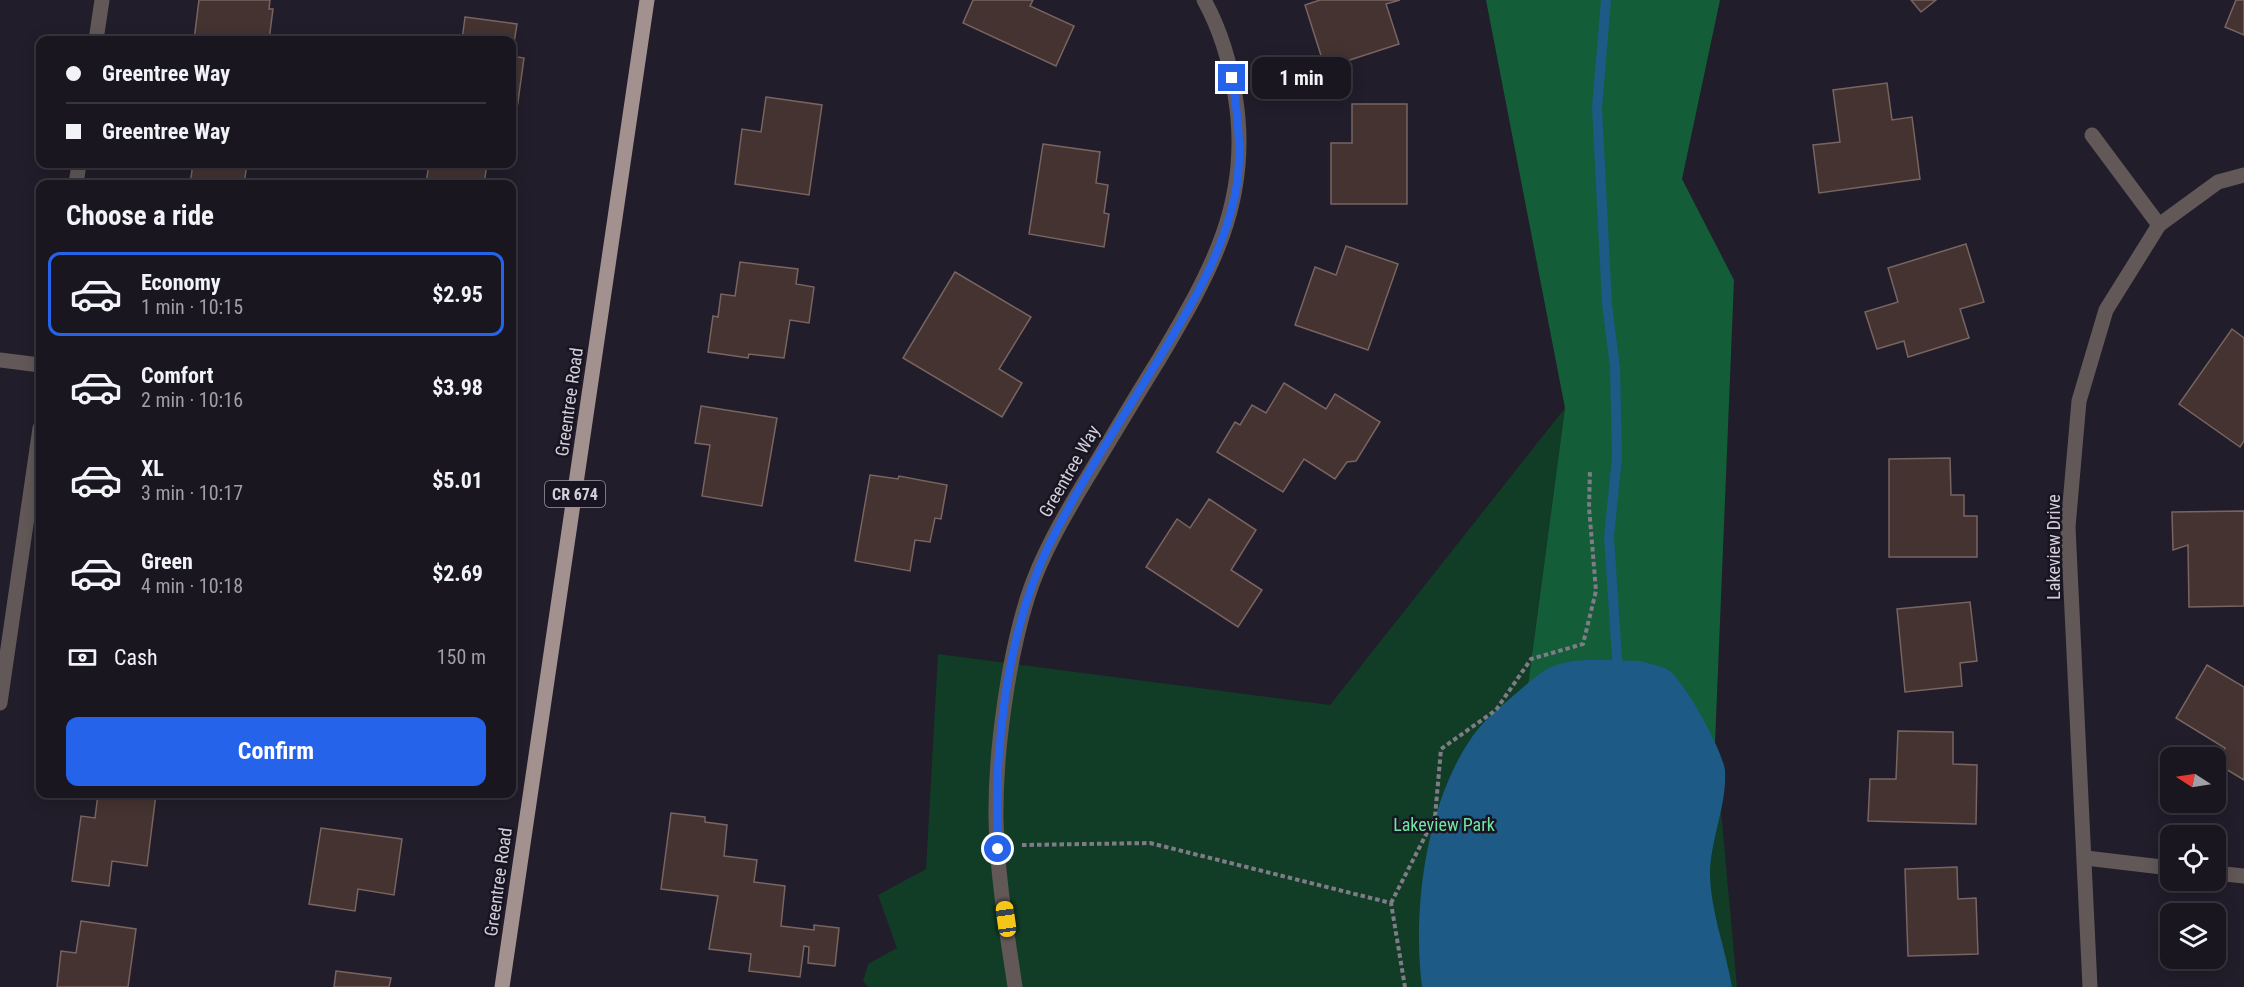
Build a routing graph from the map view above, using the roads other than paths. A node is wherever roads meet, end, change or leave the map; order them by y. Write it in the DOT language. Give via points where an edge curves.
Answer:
graph roads {
  1 [pos="102,0"];
  2 [pos="647,0"];
  3 [pos="1204,0"];
  4 [pos="97,36"];
  5 [pos="2092,135"];
  6 [pos="2244,175"];
  7 [pos="2158,225"];
  8 [pos="0,360"];
  9 [pos="36,364"];
  10 [pos="36,456"];
  11 [pos="0,703"];
  12 [pos="2086,858"];
  13 [pos="2160,867"];
  14 [pos="2226,874"];
  15 [pos="2244,876"];
  16 [pos="502,987"];
  17 [pos="1015,987"];
  18 [pos="2090,987"];
  1 -- 4 [label="street"];
  2 -- 16 [label="main road, Greentree Road / CR 674"];
  3 -- 17 [label="street, Greentree Way" via="1222,40 1239,116 1235,194 1221,245 1201,288 1068,509 1029,593 1018,630 998,788 998,849"];
  5 -- 7 [label="street"];
  6 -- 7 [label="street, Lakeview Drive" via="2218,182"];
  7 -- 12 [label="street, Lakeview Drive" via="2106,310 2079,402 2068,527"];
  8 -- 9 [label="street"];
  10 -- 11 [label="street"];
  12 -- 13 [label="street"];
  12 -- 18 [label="street, Lakeview Drive"];
  14 -- 15 [label="street"];
}
